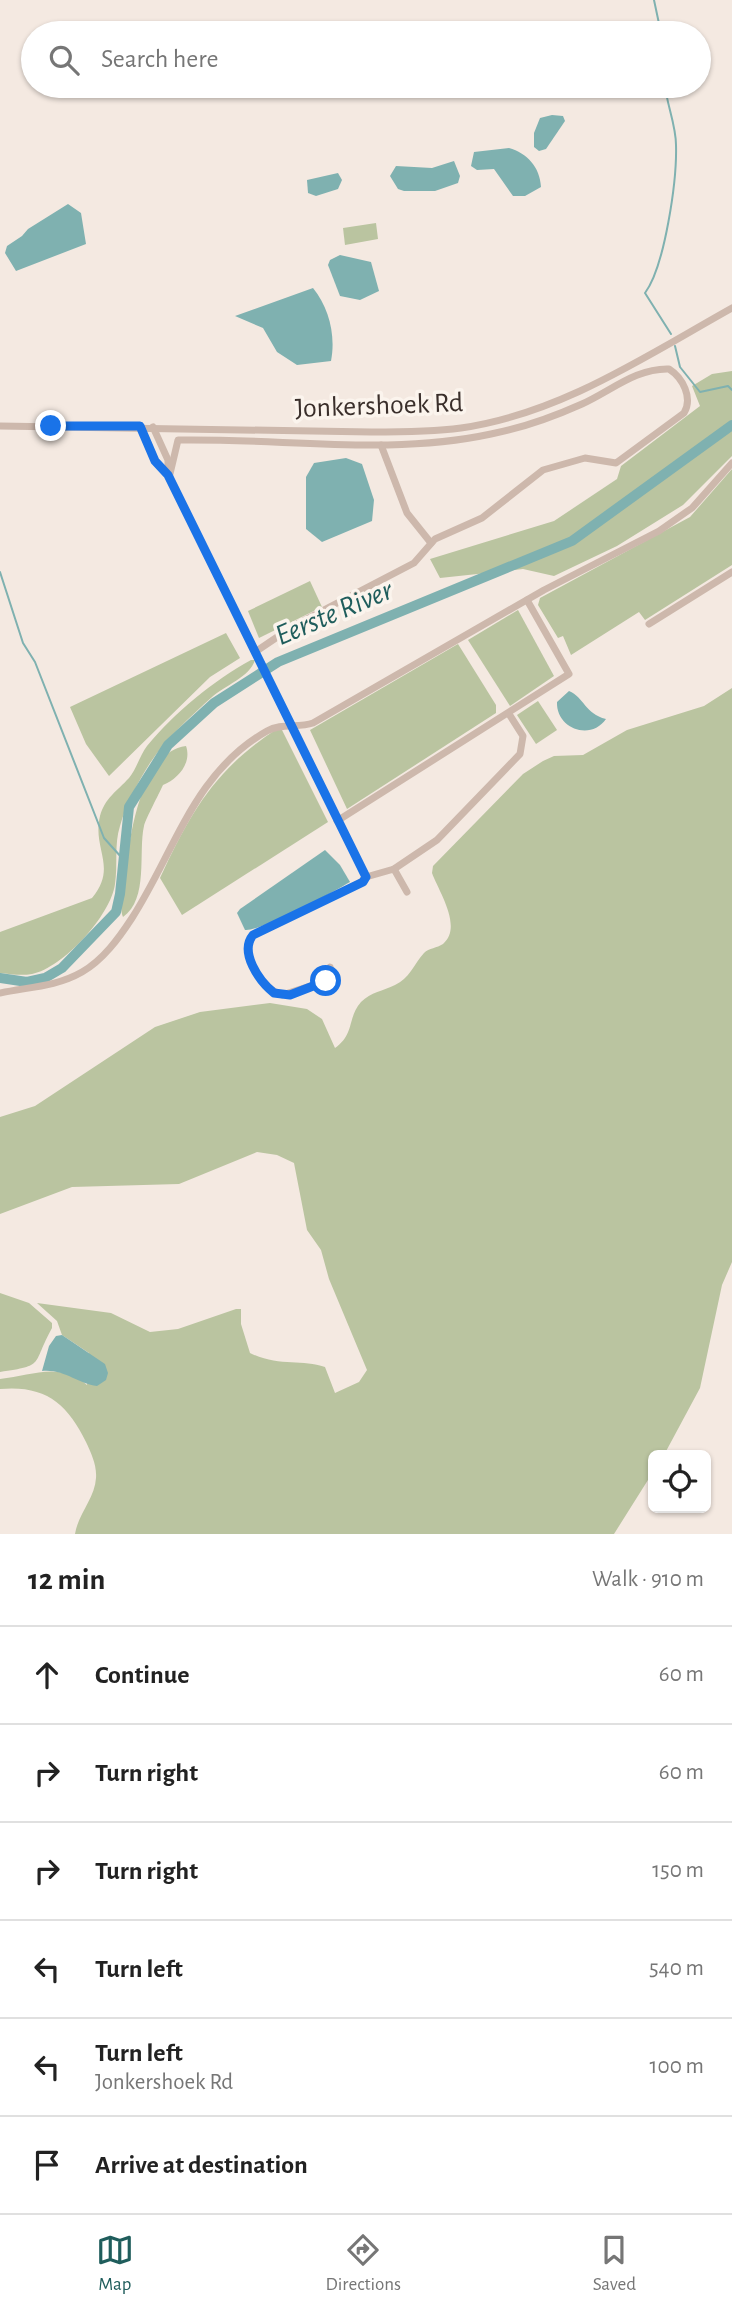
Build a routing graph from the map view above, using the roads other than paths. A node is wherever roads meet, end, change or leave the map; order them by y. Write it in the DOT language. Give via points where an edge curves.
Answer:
graph roads {
  1 [pos="732,308"];
  2 [pos="0,426"];
  3 [pos="140,426"];
  4 [pos="153,427"];
  5 [pos="381,445"];
  6 [pos="732,463"];
  7 [pos="169,477"];
  8 [pos="431,543"];
  9 [pos="732,572"];
  10 [pos="527,600"];
  11 [pos="649,624"];
  12 [pos="255,652"];
  13 [pos="509,715"];
  14 [pos="290,725"];
  15 [pos="337,821"];
  16 [pos="394,869"];
  17 [pos="366,877"];
  18 [pos="407,892"];
  19 [pos="330,967"];
  20 [pos="0,993"];
  1 -- 4 [label="street, Jonkershoek Rd" via="583,390 533,410 475,425 422,432"];
  2 -- 3 [label="street, Jonkershoek Rd"];
  3 -- 4 [label="street, Jonkershoek Rd"];
  3 -- 7 [label="street" via="155,461"];
  4 -- 7 [label="street"];
  5 -- 7 [label="street" via="178,440"];
  5 -- 8 [label="street" via="407,513"];
  5 -- 8 [label="street" via="464,439 521,426 582,404 644,371 669,369 682,385 688,400 684,413 616,463 585,458 543,470 482,518"];
  6 -- 10 [label="street" via="685,514 632,547"];
  7 -- 12 [label="street"];
  8 -- 12 [label="street" via="414,563 295,625"];
  9 -- 11 [label="street"];
  10 -- 13 [label="street" via="569,674"];
  10 -- 14 [label="street" via="313,723"];
  12 -- 14 [label="street"];
  13 -- 15 [label="street"];
  13 -- 16 [label="street" via="523,736 520,754 437,840"];
  14 -- 15 [label="street"];
  14 -- 20 [label="street" via="264,732 208,782 180,827 155,883 122,933 92,965 47,986"];
  15 -- 17 [label="street"];
  16 -- 17 [label="street"];
  16 -- 18 [label="street"];
  17 -- 19 [label="street" via="253,935 247,946 262,979 278,994 290,995 326,981"];
}
